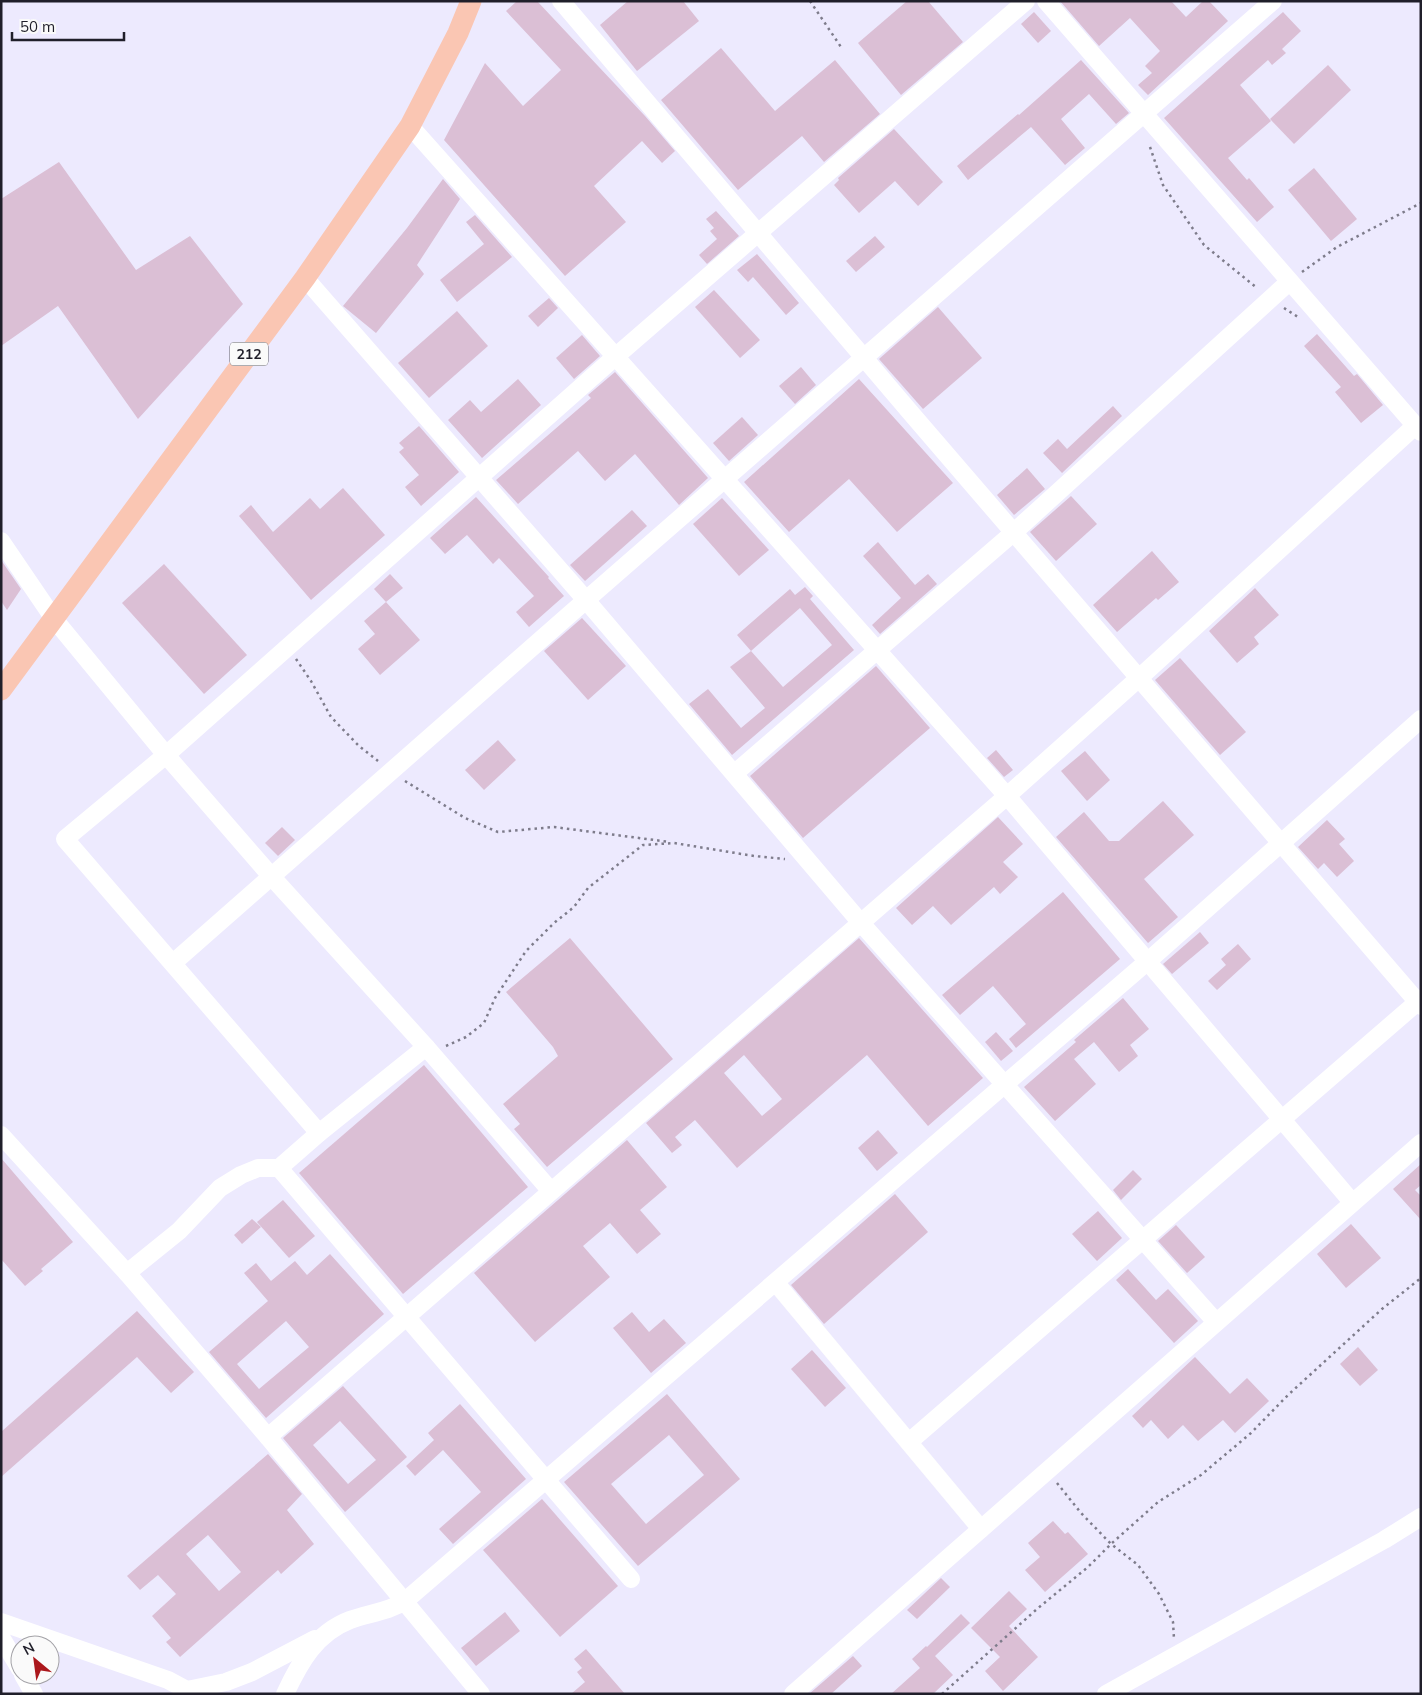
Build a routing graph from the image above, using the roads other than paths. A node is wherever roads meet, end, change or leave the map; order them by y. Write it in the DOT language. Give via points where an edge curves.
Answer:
graph roads {
  1 [pos="471,1"];
  2 [pos="561,1"];
  3 [pos="1026,1"];
  4 [pos="1046,1"];
  5 [pos="1273,1"];
  6 [pos="1144,114"];
  7 [pos="410,126"];
  8 [pos="758,233"];
  9 [pos="305,278"];
  10 [pos="1289,282"];
  11 [pos="615,357"];
  12 [pos="864,358"];
  13 [pos="1418,429"];
  14 [pos="479,477"];
  15 [pos="725,480"];
  16 [pos="1014,533"];
  17 [pos="1,541"];
  18 [pos="586,600"];
  19 [pos="54,618"];
  20 [pos="877,651"];
  21 [pos="1139,678"];
  22 [pos="1,690"];
  23 [pos="1421,719"];
  24 [pos="166,755"];
  25 [pos="735,773"];
  26 [pos="1007,796"];
  27 [pos="1281,843"];
  28 [pos="271,876"];
  29 [pos="861,923"];
  30 [pos="1148,962"];
  31 [pos="173,963"];
  32 [pos="1420,1002"];
  33 [pos="426,1047"];
  34 [pos="1005,1084"];
  35 [pos="1282,1120"];
  36 [pos="319,1133"];
  37 [pos="1,1135"];
  38 [pos="1421,1143"];
  39 [pos="279,1168"];
  40 [pos="550,1190"];
  41 [pos="1352,1202"];
  42 [pos="1143,1240"];
  43 [pos="127,1273"];
  44 [pos="776,1283"];
  45 [pos="405,1317"];
  46 [pos="1216,1322"];
  47 [pos="268,1437"];
  48 [pos="909,1442"];
  49 [pos="546,1480"];
  50 [pos="1421,1517"];
  51 [pos="981,1529"];
  52 [pos="631,1579"];
  53 [pos="405,1601"];
  54 [pos="1,1622"];
  55 [pos="330,1630"];
  56 [pos="1,1637"];
  57 [pos="10,1652"];
  58 [pos="190,1692"];
  59 [pos="285,1694"];
  60 [pos="481,1694"];
  61 [pos="793,1694"];
  62 [pos="1106,1694"];
  1 -- 7 [label="main road, 212"];
  2 -- 8 [label="street"];
  3 -- 8 [label="street"];
  4 -- 6 [label="street"];
  5 -- 6 [label="street"];
  6 -- 10 [label="street"];
  6 -- 12 [label="street"];
  7 -- 9 [label="main road, 212"];
  7 -- 11 [label="street"];
  8 -- 11 [label="street"];
  8 -- 12 [label="street"];
  9 -- 14 [label="street"];
  9 -- 19 [label="main road, 212"];
  10 -- 13 [label="street"];
  10 -- 16 [label="street"];
  11 -- 14 [label="street"];
  11 -- 15 [label="street"];
  12 -- 15 [label="street"];
  12 -- 16 [label="street"];
  13 -- 21 [label="street"];
  14 -- 18 [label="street"];
  14 -- 24 [label="street"];
  15 -- 18 [label="street"];
  15 -- 20 [label="street"];
  16 -- 20 [label="street"];
  16 -- 21 [label="street"];
  17 -- 19 [label="street"];
  18 -- 25 [label="street"];
  18 -- 28 [label="street"];
  19 -- 22 [label="main road, 212"];
  19 -- 24 [label="street"];
  20 -- 25 [label="street"];
  20 -- 26 [label="street"];
  21 -- 26 [label="street"];
  21 -- 27 [label="street"];
  23 -- 27 [label="street"];
  24 -- 28 [label="street"];
  24 -- 31 [label="street" via="65,840"];
  25 -- 29 [label="street"];
  26 -- 29 [label="street"];
  26 -- 30 [label="street"];
  27 -- 30 [label="street"];
  27 -- 32 [label="street"];
  28 -- 31 [label="street"];
  28 -- 33 [label="street"];
  29 -- 34 [label="street"];
  29 -- 40 [label="street"];
  30 -- 34 [label="street"];
  30 -- 35 [label="street"];
  31 -- 36 [label="street"];
  32 -- 35 [label="street"];
  33 -- 36 [label="street"];
  33 -- 40 [label="street"];
  34 -- 42 [label="street"];
  34 -- 44 [label="street"];
  35 -- 41 [label="street"];
  35 -- 42 [label="street"];
  36 -- 39 [label="street"];
  37 -- 43 [label="street"];
  38 -- 41 [label="street"];
  39 -- 43 [label="street" via="258,1168 220,1188 178,1231"];
  39 -- 45 [label="street"];
  40 -- 45 [label="street"];
  41 -- 46 [label="street"];
  42 -- 46 [label="street"];
  42 -- 48 [label="street"];
  43 -- 47 [label="street"];
  44 -- 48 [label="street"];
  44 -- 49 [label="street"];
  45 -- 47 [label="street"];
  45 -- 49 [label="street"];
  46 -- 51 [label="street"];
  47 -- 53 [label="street"];
  48 -- 51 [label="street"];
  49 -- 52 [label="street"];
  49 -- 53 [label="street"];
  50 -- 62 [label="street"];
  51 -- 61 [label="street"];
  53 -- 55 [label="street" via="395,1608 350,1620"];
  53 -- 60 [label="street"];
  54 -- 58 [label="street" via="168,1680"];
  55 -- 58 [label="street" via="252,1672"];
  55 -- 59 [label="street" via="313,1645"];
  56 -- 57 [label="street"];
}
